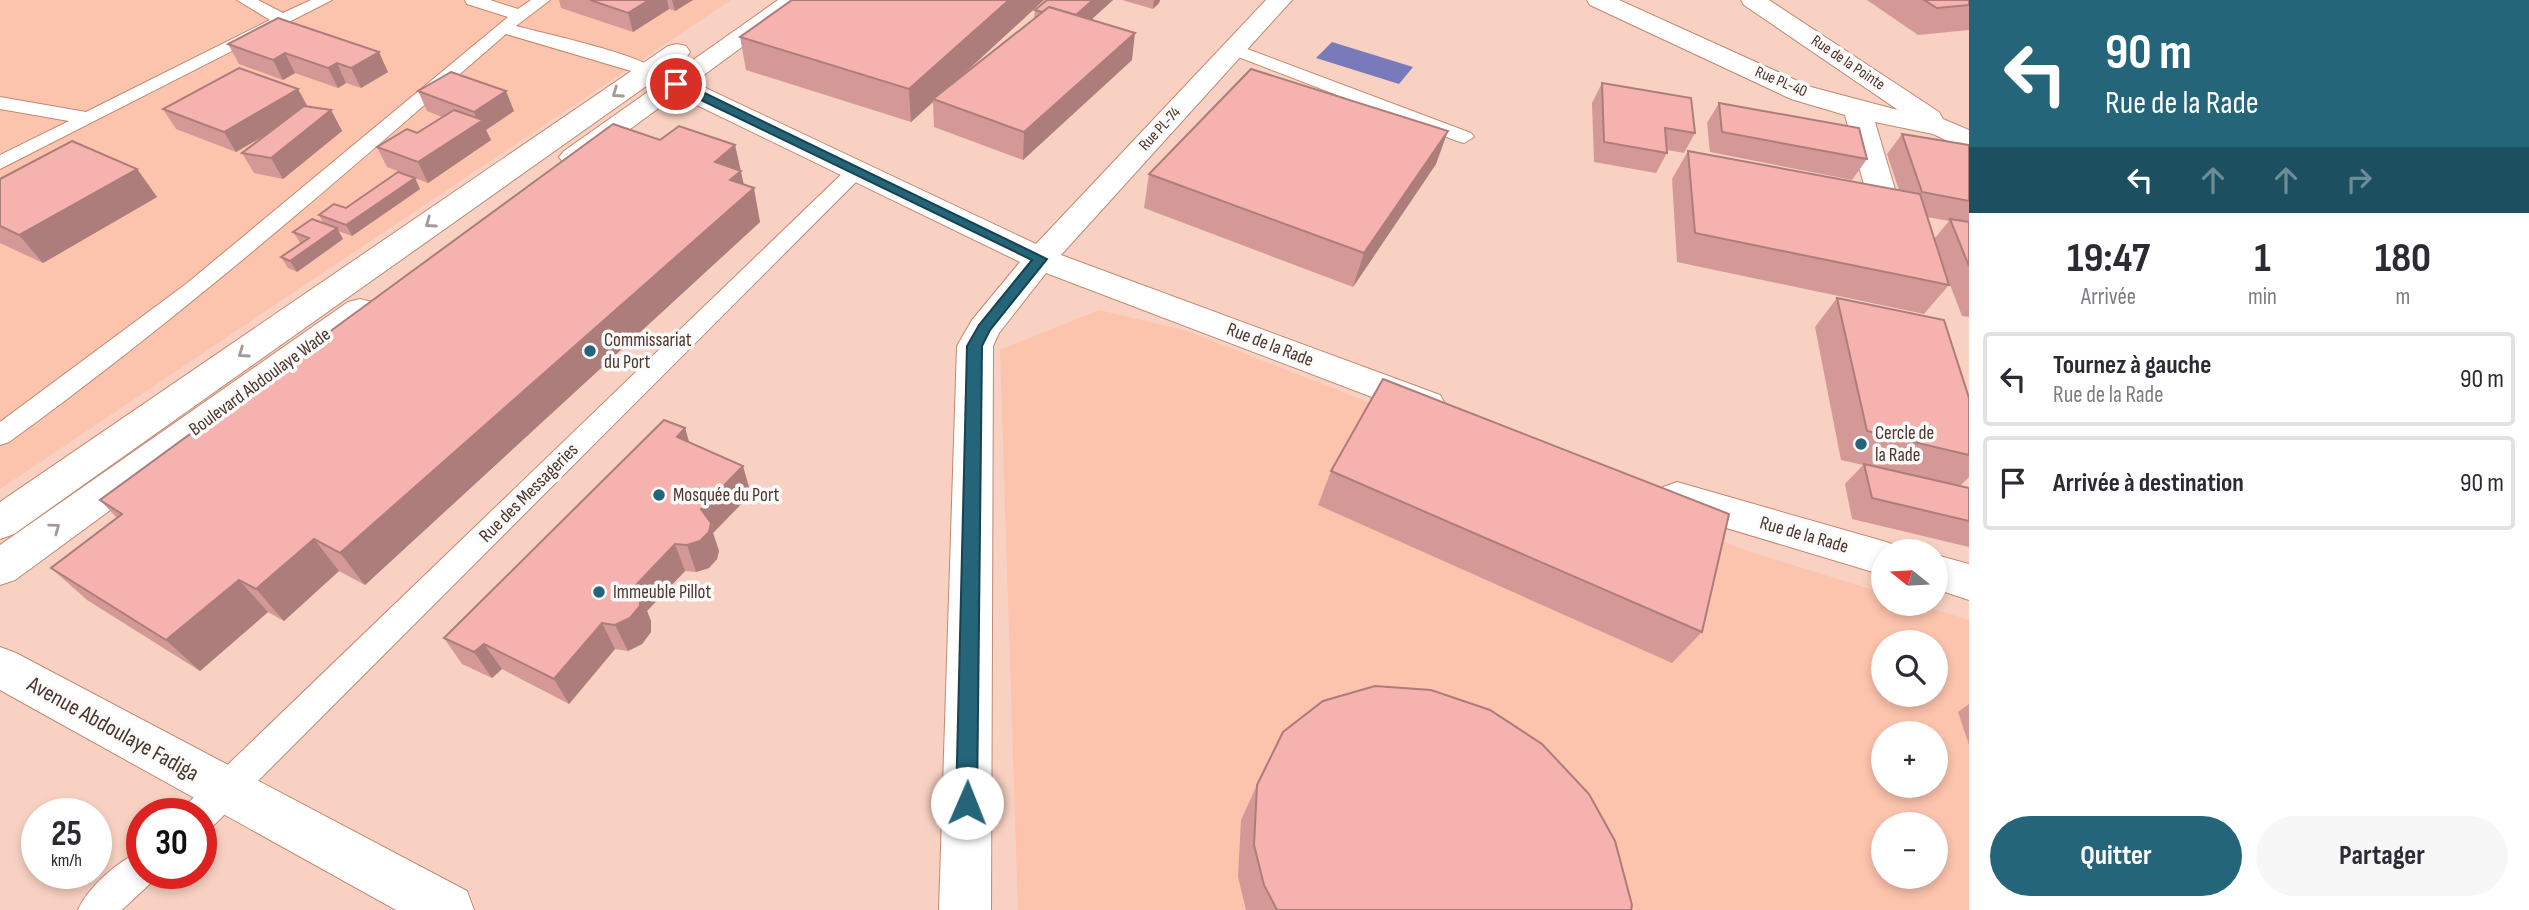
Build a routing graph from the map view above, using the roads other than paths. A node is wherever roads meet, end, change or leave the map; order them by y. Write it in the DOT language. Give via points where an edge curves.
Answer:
graph roads {
  1 [pos="245,0"];
  2 [pos="324,0"];
  3 [pos="473,0"];
  4 [pos="542,0"];
  5 [pos="755,0"];
  6 [pos="794,0"];
  7 [pos="1280,0"];
  8 [pos="1599,0"];
  9 [pos="1753,0"];
  10 [pos="283,20"];
  11 [pos="511,22"];
  12 [pos="1234,49"];
  13 [pos="662,77"];
  14 [pos="0,103"];
  15 [pos="1858,110"];
  16 [pos="88,118"];
  17 [pos="1942,127"];
  18 [pos="1464,136"];
  19 [pos="1969,142"];
  20 [pos="0,163"];
  21 [pos="856,171"];
  22 [pos="1884,203"];
  23 [pos="1040,259"];
  24 [pos="1459,416"];
  25 [pos="0,435"];
  26 [pos="1643,485"];
  27 [pos="0,523"];
  28 [pos="1871,555"];
  29 [pos="0,568"];
  30 [pos="1948,576"];
  31 [pos="1969,582"];
  32 [pos="0,667"];
  33 [pos="206,798"];
  34 [pos="217,800"];
  35 [pos="217,804"];
  36 [pos="126,883"];
  37 [pos="96,910"];
  38 [pos="448,910"];
  39 [pos="965,910"];
  1 -- 10 [label="lane"];
  2 -- 10 [label="lane"];
  3 -- 11 [label="lane"];
  4 -- 11 [label="lane"];
  5 -- 13 [label="street, Boulevard Abdoulaye Wade"];
  6 -- 13 [label="street, Boulevard Abdoulaye Wade"];
  7 -- 12 [label="street, Rue PL-74"];
  8 -- 15 [label="street, Rue PL-40" via="1801,93"];
  9 -- 17 [label="street, Rue de la Pointe"];
  10 -- 16 [label="lane"];
  11 -- 13 [label="lane"];
  11 -- 25 [label="lane" via="228,264"];
  12 -- 18 [label="lane"];
  12 -- 23 [label="street, Rue PL-74"];
  13 -- 21 [label="street, Rue de la Rade"];
  13 -- 27 [label="street, Boulevard Abdoulaye Wade, one-way"];
  29 -- 13 [label="street, Boulevard Abdoulaye Wade, one-way" via="389,290"];
  14 -- 16 [label="lane"];
  15 -- 17 [label="street, Rue PL-40"];
  15 -- 22 [label="street"];
  16 -- 20 [label="lane"];
  17 -- 19 [label="street, Rue PL-40"];
  21 -- 23 [label="street, Rue de la Rade"];
  21 -- 34 [label="lane, Rue des Messageries"];
  23 -- 24 [label="street, Rue de la Rade"];
  23 -- 39 [label="street, Rue PL-74" via="984,328 975,346"];
  26 -- 28 [label="street, Rue de la Rade" via="1695,505"];
  30 -- 31 [label="street"];
  32 -- 33 [label="street, Avenue Abdoulaye Fadiga"];
  35 -- 38 [label="street, Avenue Abdoulaye Fadiga"];
  36 -- 37 [label="lane"];
}
